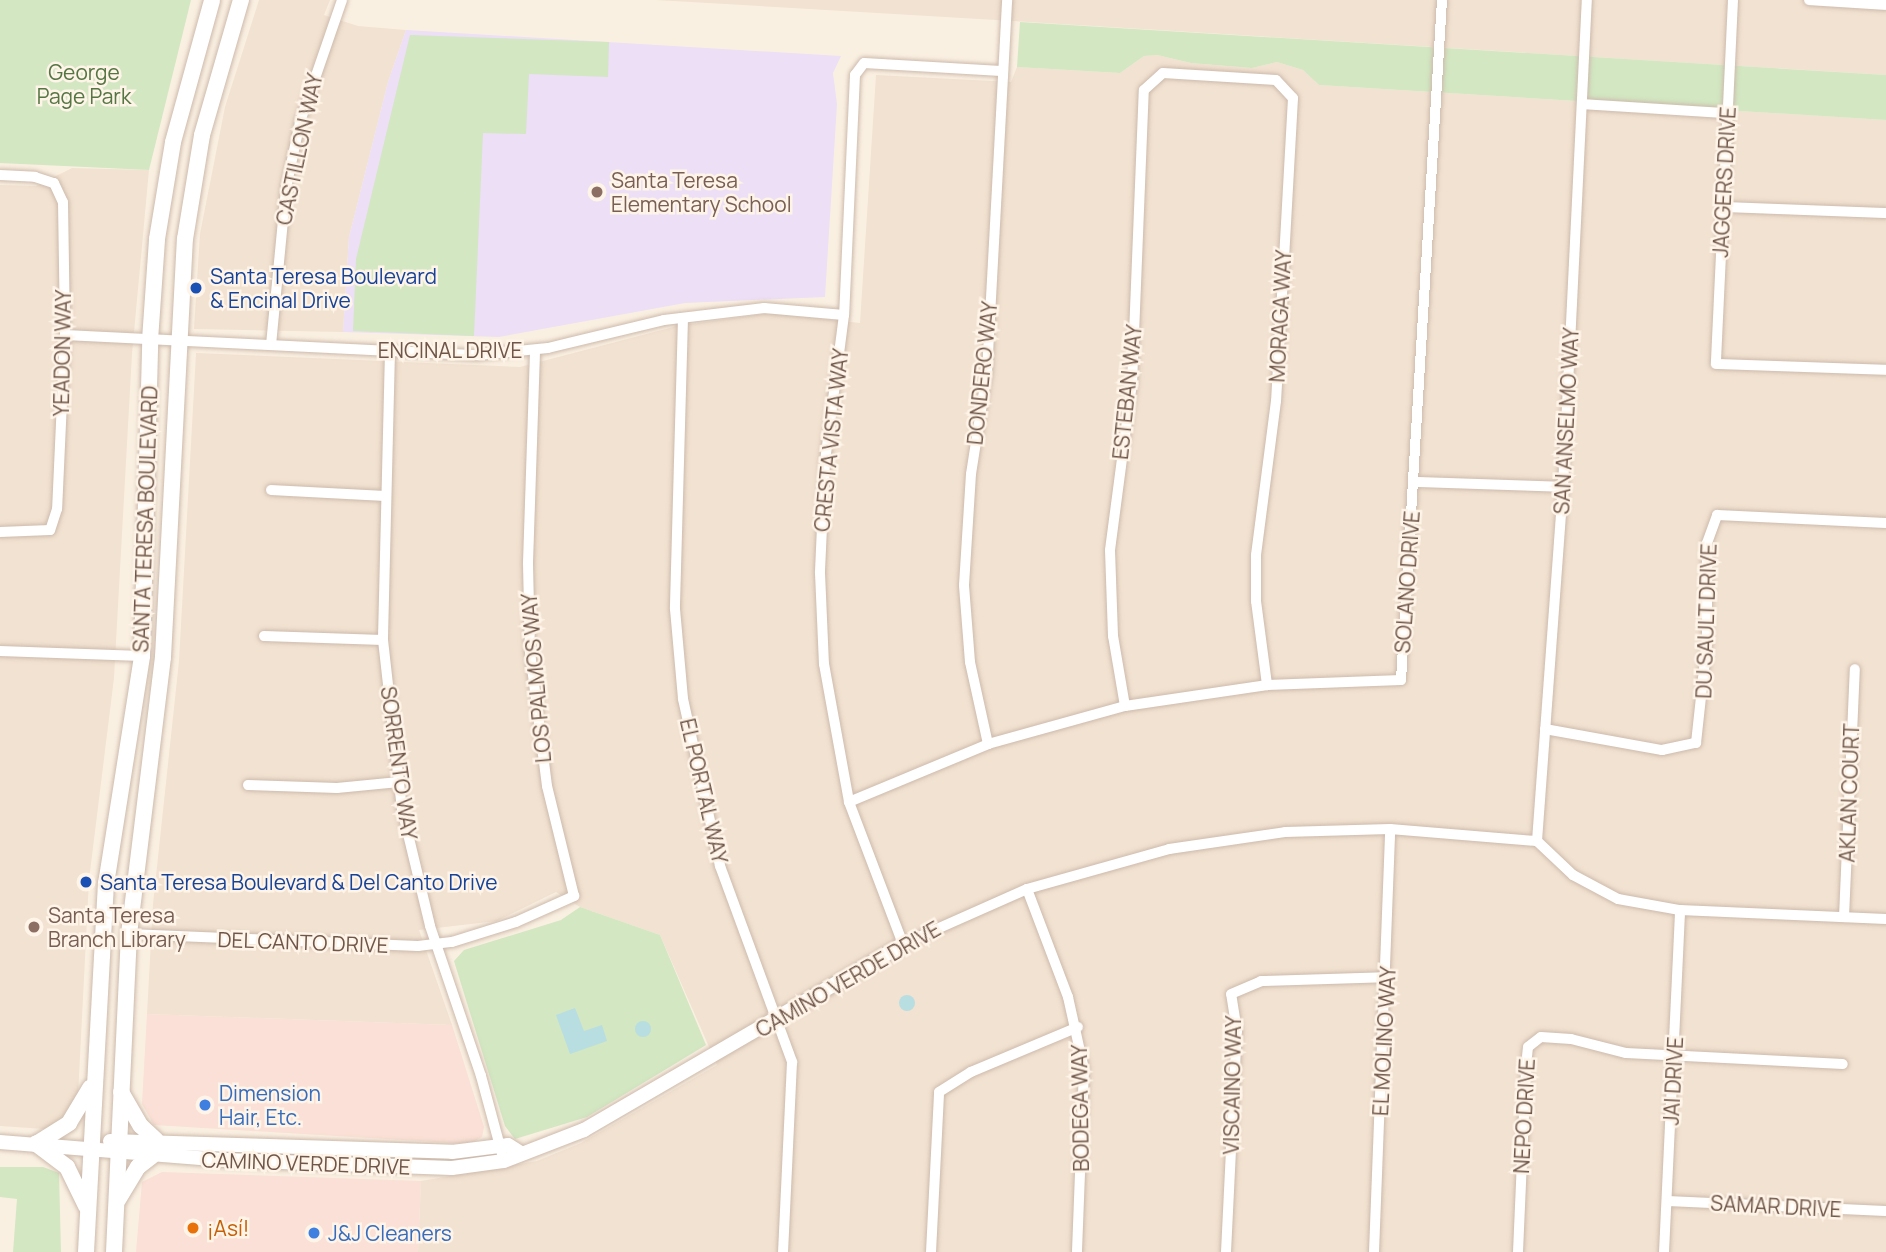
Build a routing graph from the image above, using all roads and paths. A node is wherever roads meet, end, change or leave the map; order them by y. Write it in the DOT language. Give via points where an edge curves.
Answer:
graph roads {
  1 [pos="241,0"];
  2 [pos="342,0"];
  3 [pos="1007,0"];
  4 [pos="1442,0"];
  5 [pos="1587,0"];
  6 [pos="1733,0"];
  7 [pos="1809,0"];
  8 [pos="211,1"];
  9 [pos="1886,5"];
  10 [pos="1001,71"];
  11 [pos="1151,79"];
  12 [pos="1582,104"];
  13 [pos="1727,113"];
  14 [pos="0,175"];
  15 [pos="1723,206"];
  16 [pos="1886,214"];
  17 [pos="844,315"];
  18 [pos="683,318"];
  19 [pos="65,335"];
  20 [pos="150,340"];
  21 [pos="178,341"];
  22 [pos="271,345"];
  23 [pos="390,351"];
  24 [pos="535,351"];
  25 [pos="1886,370"];
  26 [pos="1416,482"];
  27 [pos="1563,487"];
  28 [pos="271,490"];
  29 [pos="385,496"];
  30 [pos="1886,523"];
  31 [pos="0,532"];
  32 [pos="264,636"];
  33 [pos="383,640"];
  34 [pos="0,651"];
  35 [pos="142,656"];
  36 [pos="1854,668"];
  37 [pos="1267,685"];
  38 [pos="1125,706"];
  39 [pos="1545,729"];
  40 [pos="988,744"];
  41 [pos="399,782"];
  42 [pos="248,785"];
  43 [pos="849,802"];
  44 [pos="1390,829"];
  45 [pos="1537,841"];
  46 [pos="1027,889"];
  47 [pos="1680,910"];
  48 [pos="1844,917"];
  49 [pos="1886,919"];
  50 [pos="129,934"];
  51 [pos="435,944"];
  52 [pos="903,944"];
  53 [pos="1387,977"];
  54 [pos="778,1020"];
  55 [pos="1078,1027"];
  56 [pos="1674,1056"];
  57 [pos="1843,1064"];
  58 [pos="93,1083"];
  59 [pos="120,1091"];
  60 [pos="156,1140"];
  61 [pos="0,1143"];
  62 [pos="36,1144"];
  63 [pos="119,1146"];
  64 [pos="90,1147"];
  65 [pos="498,1147"];
  66 [pos="519,1152"];
  67 [pos="152,1156"];
  68 [pos="504,1161"];
  69 [pos="1667,1201"];
  70 [pos="117,1202"];
  71 [pos="87,1210"];
  72 [pos="1886,1211"];
  73 [pos="86,1252"];
  74 [pos="114,1252"];
  75 [pos="783,1252"];
  76 [pos="931,1252"];
  77 [pos="1077,1252"];
  78 [pos="1226,1252"];
  79 [pos="1374,1252"];
  80 [pos="1518,1252"];
  81 [pos="1664,1252"];
  1 -- 21 [label="main road, SANTA TERESA BOULEVARD" via="220,64 190,197"];
  2 -- 22 [label="street, CASTILLON WAY" via="300,122 286,188"];
  3 -- 10 [label="street, DONDERO WAY"];
  4 -- 26 [label="street, SOLANO DRIVE"];
  5 -- 12 [label="street, SAN ANSELMO WAY"];
  6 -- 13 [label="street, JAGGERS DRIVE"];
  7 -- 9 [label="street"];
  8 -- 20 [label="main road, SANTA TERESA BOULEVARD" via="167,173"];
  10 -- 17 [label="street, CRESTA VISTA WAY" via="864,63 855,75"];
  10 -- 40 [label="street, DONDERO WAY" via="987,372 969,500 964,585 970,662"];
  11 -- 37 [label="street, MORAGA WAY" via="1163,73 1276,80 1293,98 1276,401 1256,555 1256,601"];
  11 -- 38 [label="street, ESTEBAN WAY" via="1144,90 1132,384 1110,550 1112,636"];
  12 -- 13 [label="street"];
  12 -- 27 [label="street, SAN ANSELMO WAY"];
  13 -- 15 [label="street, JAGGERS DRIVE"];
  14 -- 19 [label="street, YEADON WAY" via="54,183 63,202"];
  15 -- 16 [label="street"];
  15 -- 25 [label="street, JAGGERS DRIVE" via="1716,364"];
  17 -- 18 [label="street, ENCINAL DRIVE" via="764,308"];
  17 -- 43 [label="street, CRESTA VISTA WAY" via="825,461 820,573 824,664"];
  18 -- 24 [label="street, ENCINAL DRIVE"];
  18 -- 54 [label="street, EL PORTAL WAY" via="675,608 682,699 720,866"];
  19 -- 20 [label="street, ENCINAL DRIVE"];
  19 -- 31 [label="street, YEADON WAY" via="57,509 50,530"];
  20 -- 21 [label="street, ENCINAL DRIVE"];
  20 -- 35 [label="main road, SANTA TERESA BOULEVARD"];
  21 -- 22 [label="street, ENCINAL DRIVE"];
  21 -- 50 [label="main road, SANTA TERESA BOULEVARD" via="163,657"];
  22 -- 23 [label="street, ENCINAL DRIVE"];
  23 -- 24 [label="street, ENCINAL DRIVE" via="478,355"];
  23 -- 29 [label="street, SORRENTO WAY"];
  24 -- 51 [label="street, LOS PALMOS WAY" via="530,652 547,786 574,896 516,922"];
  26 -- 27 [label="street"];
  26 -- 37 [label="street, SOLANO DRIVE" via="1404,578 1401,680"];
  27 -- 39 [label="street, SAN ANSELMO WAY"];
  28 -- 29 [label="street"];
  29 -- 33 [label="street, SORRENTO WAY"];
  30 -- 39 [label="street, DU SAULT DRIVE" via="1717,515 1707,543 1707,642 1696,743 1662,750"];
  32 -- 33 [label="street"];
  33 -- 41 [label="street, SORRENTO WAY"];
  34 -- 35 [label="street"];
  35 -- 58 [label="main road, SANTA TERESA BOULEVARD" via="106,884"];
  36 -- 48 [label="street, AKLAN COURT"];
  37 -- 38 [label="street, SOLANO DRIVE"];
  38 -- 40 [label="street, SOLANO DRIVE"];
  39 -- 45 [label="street, SAN ANSELMO WAY"];
  40 -- 43 [label="street, SOLANO DRIVE"];
  41 -- 42 [label="street" via="337,788"];
  41 -- 51 [label="street, SORRENTO WAY"];
  43 -- 52 [label="street, CRESTA VISTA WAY"];
  44 -- 45 [label="street, CAMINO VERDE DRIVE"];
  44 -- 46 [label="street, CAMINO VERDE DRIVE" via="1285,832 1168,849"];
  44 -- 53 [label="street, EL MOLINO WAY"];
  45 -- 47 [label="street" via="1573,875 1618,899"];
  46 -- 52 [label="street, CAMINO VERDE DRIVE"];
  46 -- 55 [label="street, BODEGA WAY"];
  47 -- 48 [label="street"];
  47 -- 56 [label="street, JAI DRIVE"];
  48 -- 49 [label="street"];
  50 -- 51 [label="street, DEL CANTO DRIVE"];
  50 -- 59 [label="main road, SANTA TERESA BOULEVARD"];
  51 -- 65 [label="street, SORRENTO WAY" via="481,1076"];
  52 -- 54 [label="street, CAMINO VERDE DRIVE"];
  53 -- 78 [label="street, VISCAINO WAY" via="1261,981 1231,994 1237,1031"];
  53 -- 79 [label="street, EL MOLINO WAY"];
  54 -- 66 [label="street, CAMINO VERDE DRIVE" via="584,1130"];
  54 -- 75 [label="street, EL PORTAL WAY" via="792,1062 793,1087"];
  55 -- 76 [label="street" via="971,1072 939,1092"];
  55 -- 77 [label="street, BODEGA WAY" via="1084,1069"];
  56 -- 57 [label="street"];
  56 -- 69 [label="street, JAI DRIVE"];
  56 -- 80 [label="street, NEPO DRIVE" via="1626,1053 1550,1035 1528,1048"];
  58 -- 62 [label="main road" via="69,1123"];
  58 -- 64 [label="main road, SANTA TERESA BOULEVARD"];
  59 -- 60 [label="main road" via="141,1126"];
  59 -- 63 [label="main road, SANTA TERESA BOULEVARD"];
  60 -- 63 [label="street, CAMINO VERDE DRIVE"];
  60 -- 65 [label="street, CAMINO VERDE DRIVE" via="452,1152"];
  61 -- 62 [label="street, CAMINO VERDE DRIVE"];
  62 -- 64 [label="street, CAMINO VERDE DRIVE"];
  62 -- 71 [label="main road" via="67,1167"];
  63 -- 64 [label="street, CAMINO VERDE DRIVE"];
  63 -- 67 [label="street, CAMINO VERDE DRIVE"];
  63 -- 70 [label="main road, SANTA TERESA BOULEVARD"];
  64 -- 71 [label="main road, SANTA TERESA BOULEVARD"];
  65 -- 66 [label="street, CAMINO VERDE DRIVE"];
  65 -- 68 [label="street, SORRENTO WAY"];
  66 -- 68 [label="street, CAMINO VERDE DRIVE"];
  67 -- 68 [label="street, CAMINO VERDE DRIVE" via="452,1168"];
  67 -- 70 [label="main road" via="138,1167"];
  69 -- 72 [label="street, SAMAR DRIVE"];
  69 -- 81 [label="street, JAI DRIVE"];
  70 -- 74 [label="main road, SANTA TERESA BOULEVARD"];
  71 -- 73 [label="main road, SANTA TERESA BOULEVARD"];
}
